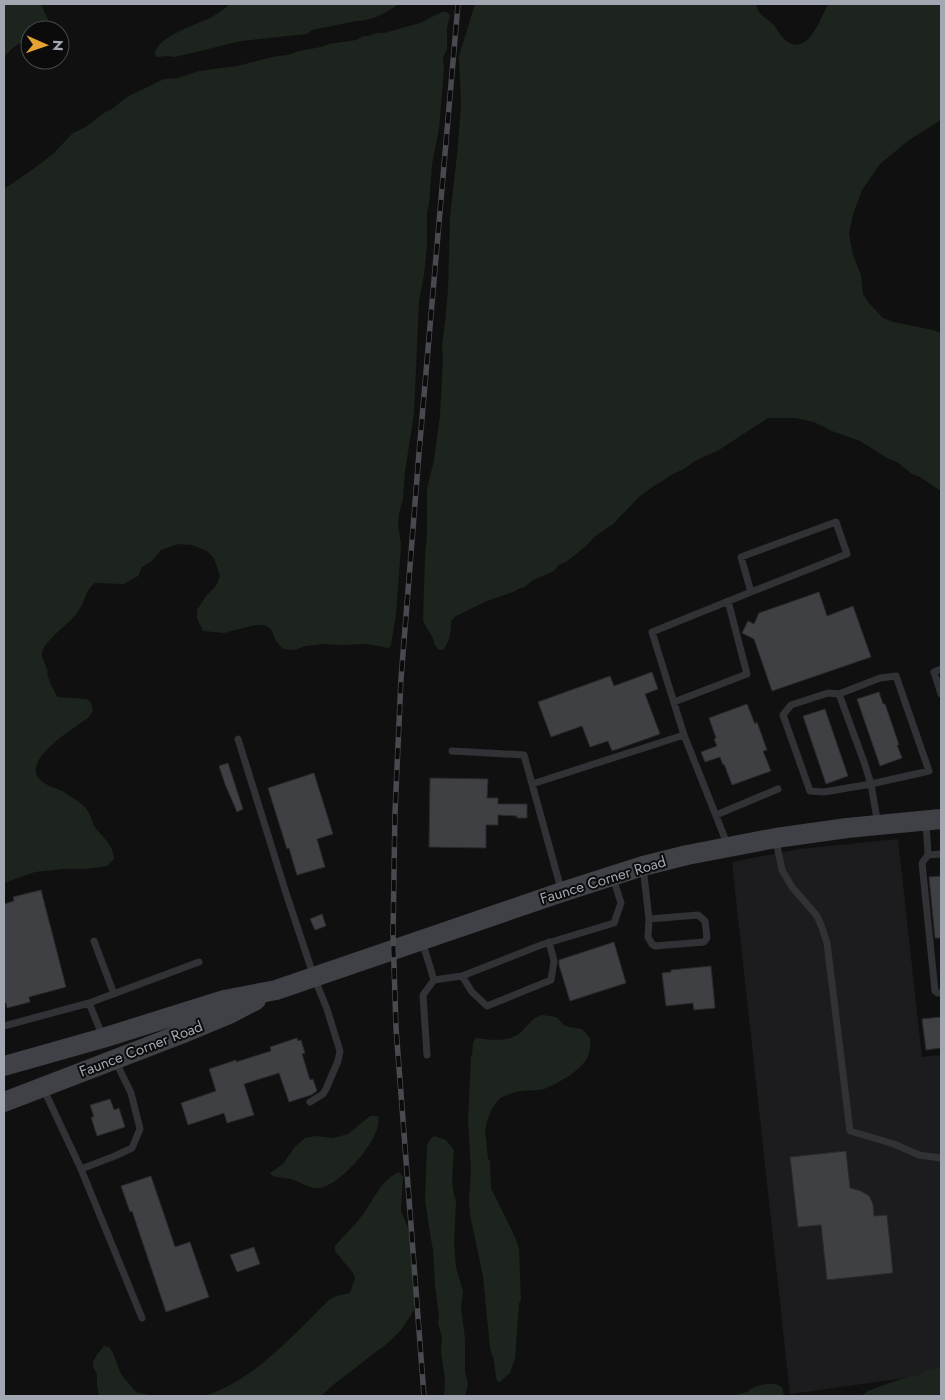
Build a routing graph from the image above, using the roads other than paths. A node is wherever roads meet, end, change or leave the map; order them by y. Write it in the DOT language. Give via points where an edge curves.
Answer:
graph roads {
  1 [pos="751,592"];
  2 [pos="728,601"];
  3 [pos="941,669"];
  4 [pos="839,694"];
  5 [pos="941,694"];
  6 [pos="674,702"];
  7 [pos="684,735"];
  8 [pos="238,739"];
  9 [pos="452,751"];
  10 [pos="532,784"];
  11 [pos="871,784"];
  12 [pos="778,789"];
  13 [pos="716,815"];
  14 [pos="934,820"];
  15 [pos="878,825"];
  16 [pos="776,838"];
  17 [pos="728,846"];
  18 [pos="928,854"];
  19 [pos="941,854"];
  20 [pos="643,866"];
  21 [pos="612,876"];
  22 [pos="562,892"];
  23 [pos="649,919"];
  24 [pos="94,941"];
  25 [pos="422,941"];
  26 [pos="549,942"];
  27 [pos="199,962"];
  28 [pos="462,976"];
  29 [pos="314,977"];
  30 [pos="434,980"];
  31 [pos="276,990"];
  32 [pos="938,992"];
  33 [pos="114,994"];
  34 [pos="90,1003"];
  35 [pos="4,1026"];
  36 [pos="103,1038"];
  37 [pos="427,1055"];
  38 [pos="114,1060"];
  39 [pos="4,1066"];
  40 [pos="43,1087"];
  41 [pos="4,1102"];
  42 [pos="310,1102"];
  43 [pos="941,1158"];
  44 [pos="81,1169"];
  45 [pos="142,1318"];
  1 -- 1 [label="lane" via="741,557 836,522 847,554"];
  1 -- 2 [label="lane"];
  2 -- 6 [label="lane" via="747,674"];
  2 -- 6 [label="lane" via="652,632"];
  3 -- 5 [label="lane" via="934,672"];
  4 -- 11 [label="lane"];
  4 -- 11 [label="lane" via="828,693 791,705 783,715 810,791 824,792"];
  4 -- 11 [label="lane" via="880,678 896,676 929,771"];
  6 -- 7 [label="lane"];
  7 -- 10 [label="lane"];
  7 -- 13 [label="lane"];
  8 -- 29 [label="lane"];
  9 -- 10 [label="lane" via="524,755"];
  10 -- 22 [label="lane"];
  11 -- 15 [label="lane"];
  12 -- 13 [label="lane"];
  13 -- 17 [label="lane"];
  14 -- 15 [label="main road, Faunce Corner Road"];
  14 -- 18 [label="lane"];
  15 -- 16 [label="main road, Faunce Corner Road"];
  16 -- 17 [label="main road, Faunce Corner Road"];
  16 -- 43 [label="lane" via="782,870 817,916 826,943 850,1131 919,1155"];
  17 -- 20 [label="main road, Faunce Corner Road"];
  18 -- 19 [label="lane"];
  18 -- 32 [label="lane" via="922,863"];
  20 -- 21 [label="main road, Faunce Corner Road"];
  20 -- 23 [label="lane"];
  21 -- 22 [label="main road, Faunce Corner Road"];
  21 -- 26 [label="lane" via="621,903 614,923"];
  22 -- 25 [label="main road, Faunce Corner Road"];
  23 -- 23 [label="lane" via="648,937 655,946 704,942 706,938 705,921 698,915"];
  24 -- 33 [label="lane"];
  25 -- 29 [label="main road, Faunce Corner Road"];
  25 -- 30 [label="lane"];
  26 -- 28 [label="lane"];
  26 -- 28 [label="lane" via="554,961 551,980 487,1006 472,992"];
  27 -- 33 [label="lane"];
  28 -- 30 [label="lane"];
  29 -- 31 [label="main road, Faunce Corner Road"];
  29 -- 42 [label="lane" via="340,1055 323,1094"];
  30 -- 37 [label="lane" via="422,995"];
  31 -- 36 [label="main road, Faunce Corner Road" via="224,1000"];
  31 -- 38 [label="main road, Faunce Corner Road" via="229,1014"];
  33 -- 34 [label="lane"];
  34 -- 35 [label="lane"];
  34 -- 36 [label="lane"];
  36 -- 38 [label="main road"];
  36 -- 39 [label="main road, Faunce Corner Road"];
  38 -- 40 [label="main road, Faunce Corner Road"];
  38 -- 44 [label="lane" via="131,1093 140,1129 132,1148"];
  40 -- 41 [label="main road, Faunce Corner Road"];
  40 -- 44 [label="lane"];
  44 -- 45 [label="lane"];
}
